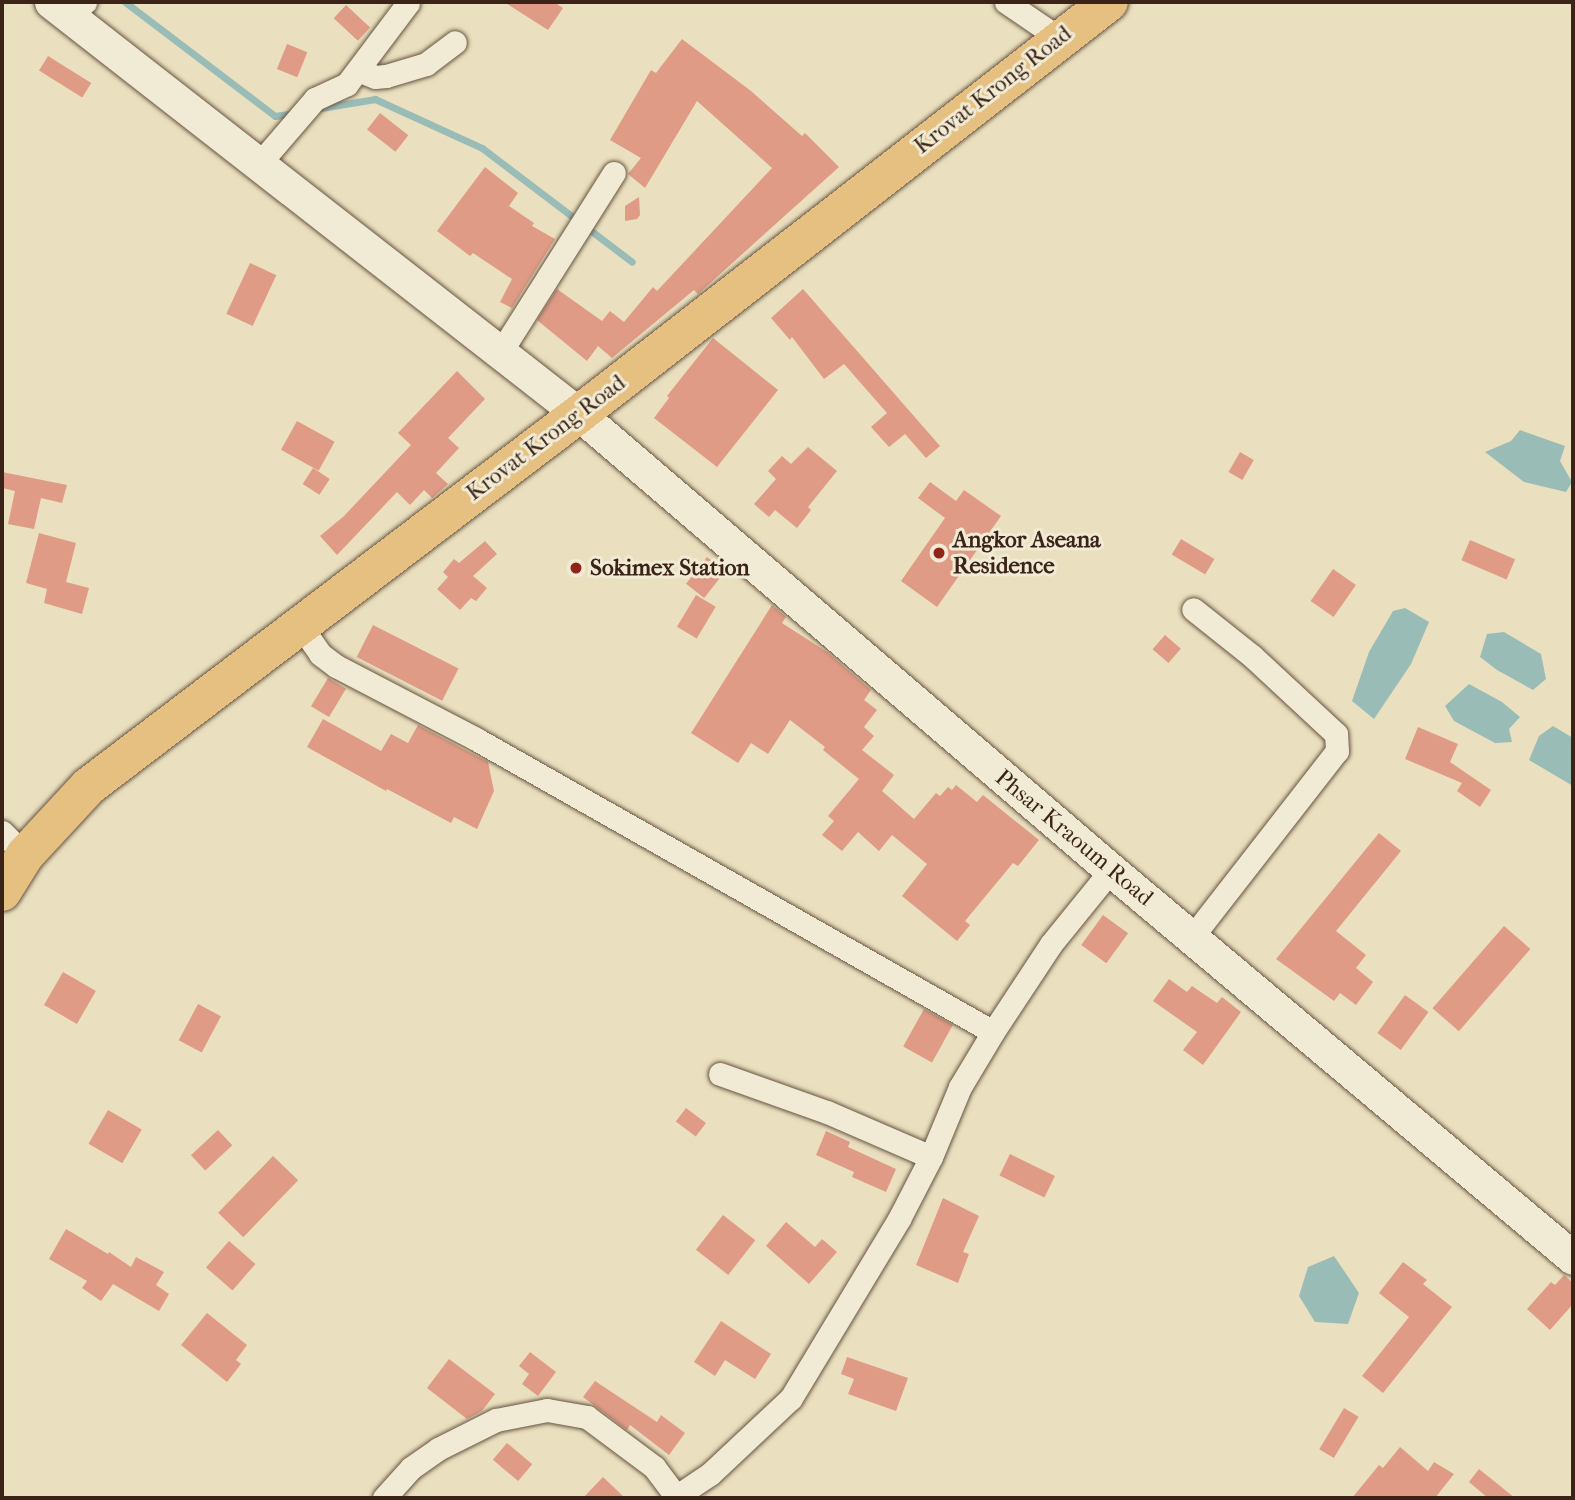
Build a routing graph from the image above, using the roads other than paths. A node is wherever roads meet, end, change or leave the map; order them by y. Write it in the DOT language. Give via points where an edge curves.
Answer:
graph roads {
  1 [pos="1006,2"];
  2 [pos="1109,2"];
  3 [pos="408,3"];
  4 [pos="68,7"];
  5 [pos="1059,38"];
  6 [pos="455,42"];
  7 [pos="358,70"];
  8 [pos="258,164"];
  9 [pos="614,173"];
  10 [pos="500,353"];
  11 [pos="579,414"];
  12 [pos="1193,609"];
  13 [pos="300,625"];
  14 [pos="13,843"];
  15 [pos="1111,870"];
  16 [pos="2,892"];
  17 [pos="1192,937"];
  18 [pos="993,1032"];
  19 [pos="720,1074"];
  20 [pos="931,1157"];
  21 [pos="1573,1258"];
  22 [pos="675,1497"];
  23 [pos="384,1498"];
  1 -- 5 [label="street"];
  2 -- 5 [label="highway, Krovat Krong Road"];
  3 -- 7 [label="street"];
  4 -- 8 [label="main road, Phsar Kraoum Road"];
  5 -- 11 [label="highway, Krovat Krong Road"];
  6 -- 7 [label="street" via="426,64 387,76"];
  7 -- 8 [label="street" via="347,84 320,95"];
  8 -- 10 [label="main road, Phsar Kraoum Road"];
  9 -- 10 [label="street"];
  10 -- 11 [label="main road, Phsar Kraoum Road"];
  11 -- 13 [label="highway, Krovat Krong Road"];
  11 -- 15 [label="main road, Phsar Kraoum Road"];
  12 -- 17 [label="street" via="1336,734 1337,751"];
  13 -- 14 [label="highway, Krovat Krong Road"];
  13 -- 18 [label="street" via="320,654 337,666 476,739"];
  14 -- 16 [label="highway, Krovat Krong Road"];
  15 -- 17 [label="main road, Phsar Kraoum Road"];
  15 -- 18 [label="street" via="1051,944"];
  17 -- 21 [label="main road, Phsar Kraoum Road"];
  18 -- 20 [label="street" via="960,1087"];
  19 -- 20 [label="street" via="827,1112"];
  20 -- 22 [label="street" via="862,1283 791,1398 710,1474"];
  22 -- 23 [label="street" via="654,1467 587,1417 547,1410 496,1420 438,1449 411,1468"];
}
